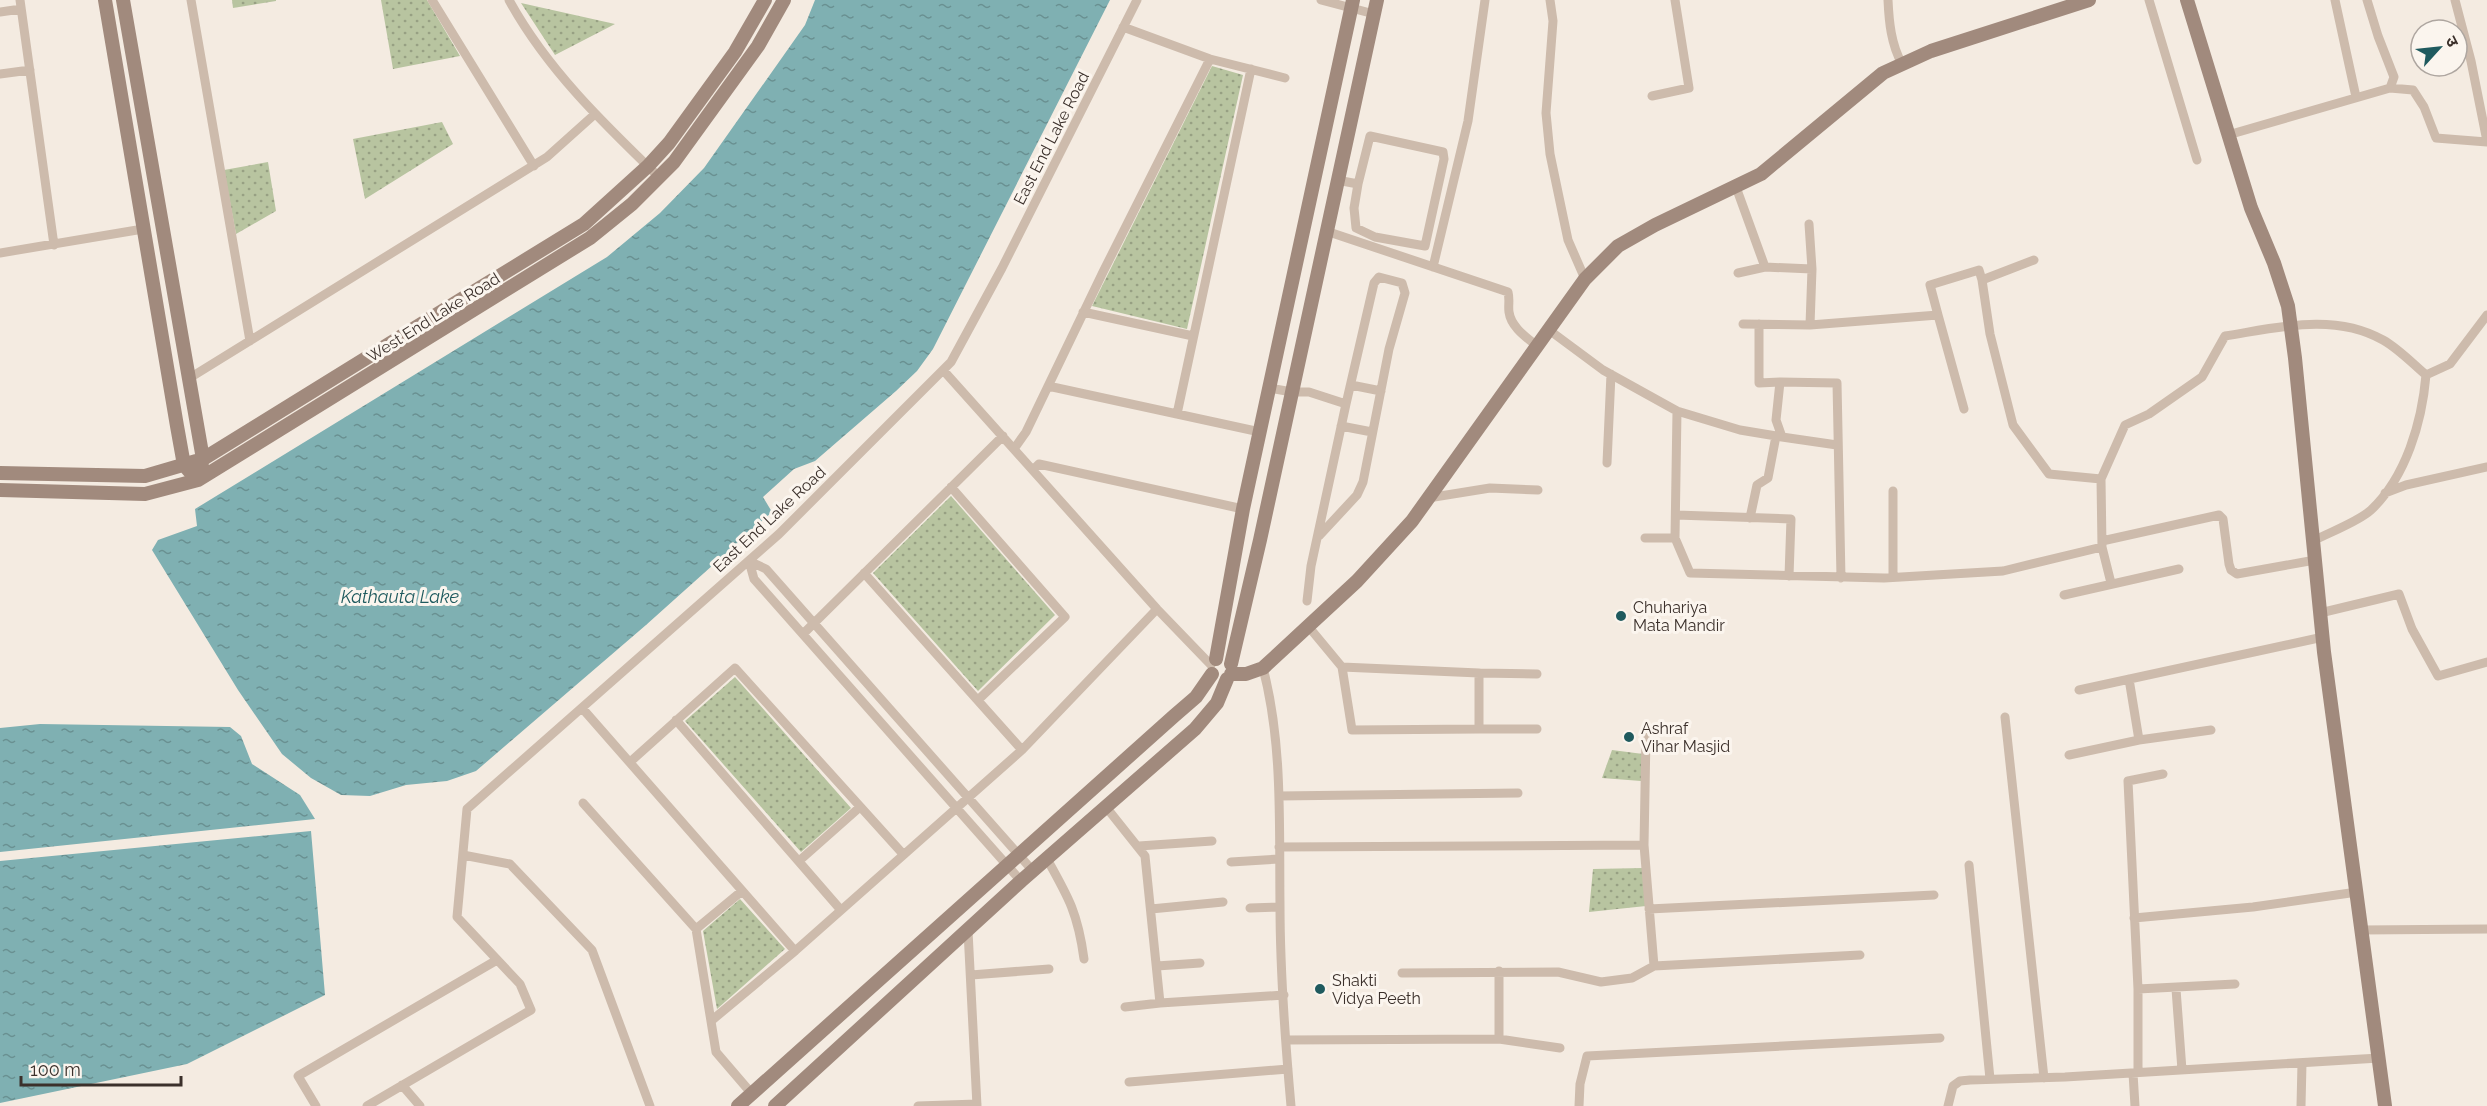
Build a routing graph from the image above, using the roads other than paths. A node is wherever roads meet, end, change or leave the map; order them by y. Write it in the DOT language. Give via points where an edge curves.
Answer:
graph roads {
  1 [pos="105,0"];
  2 [pos="123,0"];
  3 [pos="191,0"];
  4 [pos="432,0"];
  5 [pos="509,0"];
  6 [pos="765,0"];
  7 [pos="784,0"];
  8 [pos="1137,0"];
  9 [pos="1321,0"];
  10 [pos="1377,0"];
  11 [pos="1485,0"];
  12 [pos="1550,0"];
  13 [pos="1675,0"];
  14 [pos="1888,0"];
  15 [pos="2089,0"];
  16 [pos="2149,0"];
  17 [pos="2187,0"];
  18 [pos="2335,0"];
  19 [pos="2367,0"];
  20 [pos="2455,0"];
  21 [pos="20,4"];
  22 [pos="1352,4"];
  23 [pos="0,12"];
  24 [pos="1374,14"];
  25 [pos="1123,27"];
  26 [pos="1210,59"];
  27 [pos="1902,64"];
  28 [pos="1251,69"];
  29 [pos="30,70"];
  30 [pos="0,75"];
  31 [pos="1285,78"];
  32 [pos="2390,88"];
  33 [pos="1652,96"];
  34 [pos="2356,98"];
  35 [pos="595,114"];
  36 [pos="2229,135"];
  37 [pos="2487,142"];
  38 [pos="2197,160"];
  39 [pos="534,166"];
  40 [pos="648,166"];
  41 [pos="658,177"];
  42 [pos="1337,180"];
  43 [pos="1358,184"];
  44 [pos="1736,187"];
  45 [pos="1809,224"];
  46 [pos="143,229"];
  47 [pos="1326,231"];
  48 [pos="54,245"];
  49 [pos="0,253"];
  50 [pos="2034,260"];
  51 [pos="1433,267"];
  52 [pos="1765,267"];
  53 [pos="1812,269"];
  54 [pos="1738,273"];
  55 [pos="1585,279"];
  56 [pos="1982,280"];
  57 [pos="1083,312"];
  58 [pos="1938,315"];
  59 [pos="2487,315"];
  60 [pos="1743,324"];
  61 [pos="1759,324"];
  62 [pos="1810,325"];
  63 [pos="2290,325"];
  64 [pos="1549,330"];
  65 [pos="1193,336"];
  66 [pos="250,341"];
  67 [pos="1537,346"];
  68 [pos="943,370"];
  69 [pos="1611,374"];
  70 [pos="2426,375"];
  71 [pos="188,379"];
  72 [pos="1780,382"];
  73 [pos="1351,385"];
  74 [pos="1048,386"];
  75 [pos="1269,388"];
  76 [pos="1381,391"];
  77 [pos="1297,392"];
  78 [pos="1346,404"];
  79 [pos="1964,409"];
  80 [pos="1677,411"];
  81 [pos="1177,414"];
  82 [pos="1341,426"];
  83 [pos="1260,432"];
  84 [pos="1372,432"];
  85 [pos="1002,436"];
  86 [pos="1779,436"];
  87 [pos="1837,445"];
  88 [pos="1014,449"];
  89 [pos="203,459"];
  90 [pos="1607,463"];
  91 [pos="184,465"];
  92 [pos="2487,467"];
  93 [pos="1033,470"];
  94 [pos="0,473"];
  95 [pos="2101,478"];
  96 [pos="198,480"];
  97 [pos="951,487"];
  98 [pos="0,490"];
  99 [pos="1538,490"];
  100 [pos="1893,491"];
  101 [pos="2385,493"];
  102 [pos="1428,498"];
  103 [pos="1243,509"];
  104 [pos="1676,515"];
  105 [pos="1750,518"];
  106 [pos="1319,536"];
  107 [pos="1645,538"];
  108 [pos="1675,538"];
  109 [pos="2313,541"];
  110 [pos="2102,544"];
  111 [pos="2315,560"];
  112 [pos="749,561"];
  113 [pos="2180,569"];
  114 [pos="864,573"];
  115 [pos="1789,576"];
  116 [pos="1893,577"];
  117 [pos="1841,578"];
  118 [pos="2111,584"];
  119 [pos="2064,595"];
  120 [pos="1307,601"];
  121 [pos="1157,609"];
  122 [pos="2320,613"];
  123 [pos="814,623"];
  124 [pos="1308,626"];
  125 [pos="803,634"];
  126 [pos="2323,637"];
  127 [pos="2487,662"];
  128 [pos="1213,666"];
  129 [pos="1342,667"];
  130 [pos="1263,668"];
  131 [pos="1230,672"];
  132 [pos="1479,673"];
  133 [pos="1537,674"];
  134 [pos="2129,679"];
  135 [pos="2079,690"];
  136 [pos="978,700"];
  137 [pos="582,708"];
  138 [pos="2005,717"];
  139 [pos="676,720"];
  140 [pos="1479,729"];
  141 [pos="1538,729"];
  142 [pos="2211,730"];
  143 [pos="1646,736"];
  144 [pos="2139,740"];
  145 [pos="1022,750"];
  146 [pos="2069,755"];
  147 [pos="630,762"];
  148 [pos="2163,774"];
  149 [pos="1518,793"];
  150 [pos="1279,796"];
  151 [pos="968,797"];
  152 [pos="583,803"];
  153 [pos="860,807"];
  154 [pos="957,807"];
  155 [pos="1106,807"];
  156 [pos="1212,841"];
  157 [pos="1644,845"];
  158 [pos="1139,846"];
  159 [pos="1279,847"];
  160 [pos="1019,854"];
  161 [pos="463,855"];
  162 [pos="903,855"];
  163 [pos="1047,859"];
  164 [pos="1280,859"];
  165 [pos="799,861"];
  166 [pos="1231,861"];
  167 [pos="1008,865"];
  168 [pos="1968,865"];
  169 [pos="1033,871"];
  170 [pos="1021,881"];
  171 [pos="742,891"];
  172 [pos="2356,892"];
  173 [pos="1934,895"];
  174 [pos="1223,902"];
  175 [pos="1280,907"];
  176 [pos="1250,908"];
  177 [pos="840,909"];
  178 [pos="1151,909"];
  179 [pos="1649,909"];
  180 [pos="2134,918"];
  181 [pos="696,929"];
  182 [pos="2487,929"];
  183 [pos="2362,930"];
  184 [pos="968,931"];
  185 [pos="795,951"];
  186 [pos="1860,955"];
  187 [pos="1084,959"];
  188 [pos="498,960"];
  189 [pos="1200,963"];
  190 [pos="1156,966"];
  191 [pos="1654,966"];
  192 [pos="1049,969"];
  193 [pos="1499,971"];
  194 [pos="1402,973"];
  195 [pos="971,975"];
  196 [pos="2235,984"];
  197 [pos="2138,989"];
  198 [pos="2176,989"];
  199 [pos="1284,995"];
  200 [pos="1161,1003"];
  201 [pos="1125,1007"];
  202 [pos="711,1021"];
  203 [pos="1940,1038"];
  204 [pos="1499,1039"];
  205 [pos="1286,1040"];
  206 [pos="1560,1048"];
  207 [pos="2379,1058"];
  208 [pos="2302,1063"];
  209 [pos="1288,1069"];
  210 [pos="2182,1070"];
  211 [pos="2135,1073"];
  212 [pos="2044,1078"];
  213 [pos="1990,1079"];
  214 [pos="1129,1082"];
  215 [pos="402,1085"];
  216 [pos="752,1094"];
  217 [pos="977,1105"];
  218 [pos="316,1106"];
  219 [pos="367,1106"];
  220 [pos="420,1106"];
  221 [pos="650,1106"];
  222 [pos="738,1106"];
  223 [pos="775,1106"];
  224 [pos="918,1106"];
  225 [pos="1291,1106"];
  226 [pos="1579,1106"];
  227 [pos="1948,1106"];
  228 [pos="2135,1106"];
  229 [pos="2301,1106"];
  230 [pos="2385,1106"];
  1 -- 46 [label="street"];
  2 -- 71 [label="street"];
  3 -- 66 [label="street"];
  4 -- 39 [label="street"];
  5 -- 35 [label="street" via="553,67"];
  6 -- 40 [label="street, West End Lake Road" via="735,52"];
  7 -- 41 [label="street, West End Lake Road" via="759,46 674,162"];
  8 -- 25 [label="street, East End Lake Road"];
  9 -- 22 [label="street"];
  10 -- 24 [label="street"];
  11 -- 51 [label="street" via="1468,121"];
  12 -- 55 [label="street" via="1553,21 1546,113 1550,154 1568,240"];
  13 -- 33 [label="street" via="1689,88"];
  14 -- 27 [label="street" via="1896,54"];
  15 -- 27 [label="street"];
  16 -- 38 [label="street"];
  17 -- 36 [label="street"];
  18 -- 34 [label="street"];
  19 -- 32 [label="street" via="2394,77"];
  20 -- 37 [label="street"];
  21 -- 23 [label="street"];
  21 -- 29 [label="street"];
  22 -- 24 [label="street"];
  22 -- 75 [label="street"];
  24 -- 42 [label="street"];
  25 -- 26 [label="street"];
  25 -- 68 [label="street, East End Lake Road" via="1002,268"];
  26 -- 28 [label="street"];
  26 -- 57 [label="street"];
  27 -- 44 [label="street" via="1856,93 1761,174"];
  28 -- 31 [label="street"];
  28 -- 65 [label="street"];
  29 -- 30 [label="street"];
  29 -- 48 [label="street"];
  32 -- 34 [label="street"];
  32 -- 37 [label="street" via="2412,90 2424,106 2436,138"];
  34 -- 36 [label="street"];
  35 -- 39 [label="street"];
  35 -- 40 [label="street"];
  36 -- 63 [label="street" via="2251,208 2274,262"];
  39 -- 66 [label="street"];
  40 -- 41 [label="street"];
  40 -- 89 [label="street, West End Lake Road" via="584,224"];
  41 -- 96 [label="street, West End Lake Road" via="590,238"];
  42 -- 43 [label="street"];
  42 -- 47 [label="street"];
  43 -- 43 [label="street" via="1356,228 1375,237 1425,246 1443,152 1370,136"];
  44 -- 52 [label="street"];
  44 -- 55 [label="street" via="1618,246"];
  45 -- 53 [label="street"];
  46 -- 48 [label="street"];
  46 -- 91 [label="street"];
  47 -- 51 [label="street"];
  47 -- 77 [label="street"];
  48 -- 49 [label="street"];
  50 -- 56 [label="street"];
  51 -- 67 [label="street" via="1508,292 1512,322"];
  52 -- 53 [label="street"];
  52 -- 54 [label="street"];
  53 -- 62 [label="street"];
  55 -- 64 [label="street"];
  56 -- 58 [label="street" via="1979,270 1930,285"];
  56 -- 95 [label="street" via="1990,334 2013,425 2049,474"];
  57 -- 65 [label="street"];
  57 -- 74 [label="street"];
  58 -- 62 [label="street"];
  58 -- 79 [label="street"];
  59 -- 70 [label="street" via="2450,364"];
  60 -- 61 [label="street"];
  61 -- 62 [label="street"];
  61 -- 72 [label="street" via="1759,383"];
  63 -- 70 [label="street" via="2309,323 2360,330 2384,340"];
  63 -- 95 [label="street" via="2225,336 2202,377 2149,414 2125,425"];
  63 -- 109 [label="street"];
  64 -- 67 [label="street"];
  64 -- 69 [label="street"];
  65 -- 81 [label="street"];
  66 -- 71 [label="street"];
  67 -- 102 [label="street"];
  68 -- 85 [label="street"];
  68 -- 112 [label="street, East End Lake Road"];
  69 -- 80 [label="street"];
  69 -- 90 [label="street"];
  70 -- 101 [label="street" via="2410,449"];
  71 -- 89 [label="street"];
  72 -- 86 [label="street" via="1776,420"];
  72 -- 87 [label="street" via="1837,383"];
  73 -- 76 [label="street"];
  73 -- 76 [label="street" via="1374,283 1379,277 1402,284 1405,293"];
  73 -- 78 [label="street"];
  74 -- 81 [label="street"];
  74 -- 88 [label="street"];
  75 -- 77 [label="street"];
  75 -- 83 [label="street"];
  76 -- 84 [label="street"];
  77 -- 78 [label="street"];
  77 -- 131 [label="street"];
  78 -- 82 [label="street"];
  80 -- 86 [label="street" via="1740,430"];
  80 -- 104 [label="street"];
  81 -- 83 [label="street"];
  82 -- 84 [label="street"];
  82 -- 106 [label="street"];
  83 -- 103 [label="street"];
  84 -- 106 [label="street" via="1357,495"];
  85 -- 88 [label="street"];
  85 -- 97 [label="street"];
  86 -- 87 [label="street"];
  86 -- 105 [label="street" via="1768,478 1757,485"];
  87 -- 117 [label="street"];
  88 -- 93 [label="street"];
  89 -- 91 [label="street, West End Lake Road"];
  89 -- 96 [label="street"];
  91 -- 94 [label="street, West End Lake Road" via="144,476"];
  91 -- 96 [label="street"];
  92 -- 101 [label="street"];
  93 -- 103 [label="street" via="1039,464"];
  93 -- 121 [label="street"];
  95 -- 110 [label="street"];
  96 -- 98 [label="street, West End Lake Road" via="146,494"];
  97 -- 114 [label="street"];
  97 -- 136 [label="street" via="1065,617"];
  99 -- 102 [label="street" via="1490,488"];
  100 -- 116 [label="street"];
  101 -- 109 [label="street" via="2370,511"];
  102 -- 124 [label="street" via="1357,581"];
  103 -- 128 [label="street"];
  104 -- 105 [label="street"];
  104 -- 108 [label="street"];
  105 -- 115 [label="street" via="1791,519"];
  106 -- 120 [label="street"];
  107 -- 108 [label="street"];
  108 -- 115 [label="street" via="1690,573"];
  109 -- 111 [label="street"];
  110 -- 111 [label="street" via="2219,515 2223,519 2229,564 2237,574"];
  110 -- 116 [label="street" via="2003,571"];
  110 -- 118 [label="street"];
  111 -- 122 [label="street"];
  112 -- 123 [label="street" via="766,569"];
  112 -- 125 [label="street" via="754,579"];
  112 -- 137 [label="street, East End Lake Road"];
  113 -- 118 [label="street"];
  114 -- 123 [label="street"];
  114 -- 136 [label="street"];
  115 -- 117 [label="street"];
  116 -- 117 [label="street"];
  118 -- 119 [label="street"];
  121 -- 128 [label="street"];
  121 -- 145 [label="street"];
  122 -- 126 [label="street"];
  122 -- 127 [label="street" via="2399,594 2412,629 2438,676"];
  123 -- 125 [label="street"];
  123 -- 151 [label="street"];
  124 -- 129 [label="street"];
  124 -- 130 [label="street"];
  125 -- 154 [label="street"];
  126 -- 134 [label="street"];
  126 -- 172 [label="street"];
  128 -- 131 [label="street" via="1223,658"];
  128 -- 131 [label="street" via="1219,680"];
  128 -- 160 [label="street" via="1196,697"];
  129 -- 132 [label="street"];
  129 -- 140 [label="street" via="1352,730"];
  130 -- 131 [label="street" via="1246,674"];
  130 -- 150 [label="street" via="1272,702"];
  131 -- 155 [label="street" via="1217,703 1195,729"];
  132 -- 133 [label="street"];
  132 -- 140 [label="street"];
  134 -- 135 [label="street"];
  134 -- 144 [label="street"];
  136 -- 145 [label="street"];
  137 -- 147 [label="street"];
  137 -- 161 [label="street, East End Lake Road" via="467,809"];
  138 -- 212 [label="street"];
  139 -- 147 [label="street"];
  139 -- 153 [label="street" via="735,668"];
  139 -- 165 [label="street"];
  140 -- 141 [label="street"];
  142 -- 144 [label="street"];
  143 -- 157 [label="street"];
  144 -- 146 [label="street"];
  145 -- 151 [label="street"];
  147 -- 171 [label="street"];
  148 -- 180 [label="street" via="2128,782"];
  149 -- 150 [label="street"];
  150 -- 159 [label="street"];
  151 -- 154 [label="street"];
  151 -- 160 [label="street"];
  152 -- 181 [label="street"];
  153 -- 162 [label="street"];
  153 -- 165 [label="street"];
  154 -- 162 [label="street"];
  154 -- 167 [label="street"];
  155 -- 158 [label="street"];
  155 -- 163 [label="street"];
  156 -- 158 [label="street"];
  157 -- 159 [label="street"];
  157 -- 179 [label="street"];
  158 -- 178 [label="street" via="1145,856"];
  159 -- 164 [label="street"];
  160 -- 167 [label="street"];
  160 -- 169 [label="street"];
  161 -- 188 [label="street, East End Lake Road" via="457,917"];
  161 -- 221 [label="street" via="510,864 591,950"];
  162 -- 177 [label="street"];
  163 -- 169 [label="street"];
  163 -- 187 [label="street" via="1073,904"];
  164 -- 166 [label="street"];
  164 -- 175 [label="street"];
  165 -- 177 [label="street"];
  167 -- 170 [label="street"];
  167 -- 216 [label="street"];
  168 -- 213 [label="street"];
  169 -- 170 [label="street"];
  170 -- 184 [label="street"];
  171 -- 181 [label="street"];
  171 -- 185 [label="street"];
  172 -- 180 [label="street"];
  172 -- 183 [label="street"];
  173 -- 179 [label="street"];
  174 -- 178 [label="street"];
  175 -- 176 [label="street"];
  175 -- 199 [label="street"];
  177 -- 185 [label="street"];
  178 -- 190 [label="street"];
  179 -- 191 [label="street"];
  180 -- 197 [label="street"];
  181 -- 202 [label="street"];
  182 -- 183 [label="street"];
  183 -- 207 [label="street"];
  184 -- 195 [label="street"];
  184 -- 223 [label="street"];
  185 -- 202 [label="street"];
  186 -- 191 [label="street"];
  188 -- 215 [label="street, East End Lake Road" via="520,984 531,1010"];
  188 -- 218 [label="street" via="298,1076"];
  189 -- 190 [label="street"];
  190 -- 200 [label="street"];
  191 -- 193 [label="street" via="1632,978 1601,982 1558,972"];
  192 -- 195 [label="street"];
  193 -- 194 [label="street"];
  193 -- 204 [label="street"];
  195 -- 217 [label="street"];
  196 -- 198 [label="street"];
  197 -- 198 [label="street"];
  197 -- 211 [label="street"];
  198 -- 210 [label="street"];
  199 -- 200 [label="street"];
  199 -- 205 [label="street"];
  200 -- 201 [label="street"];
  202 -- 216 [label="street" via="716,1052"];
  203 -- 226 [label="street" via="1587,1056"];
  204 -- 205 [label="street"];
  204 -- 206 [label="street"];
  205 -- 209 [label="street"];
  207 -- 208 [label="street"];
  207 -- 230 [label="street"];
  208 -- 210 [label="street"];
  208 -- 229 [label="street"];
  209 -- 214 [label="street"];
  209 -- 225 [label="street"];
  210 -- 211 [label="street"];
  211 -- 212 [label="street"];
  211 -- 228 [label="street"];
  212 -- 213 [label="street"];
  213 -- 227 [label="street" via="1960,1081 1953,1086"];
  215 -- 219 [label="street"];
  215 -- 220 [label="street"];
  216 -- 222 [label="street"];
  217 -- 224 [label="street"];
}
